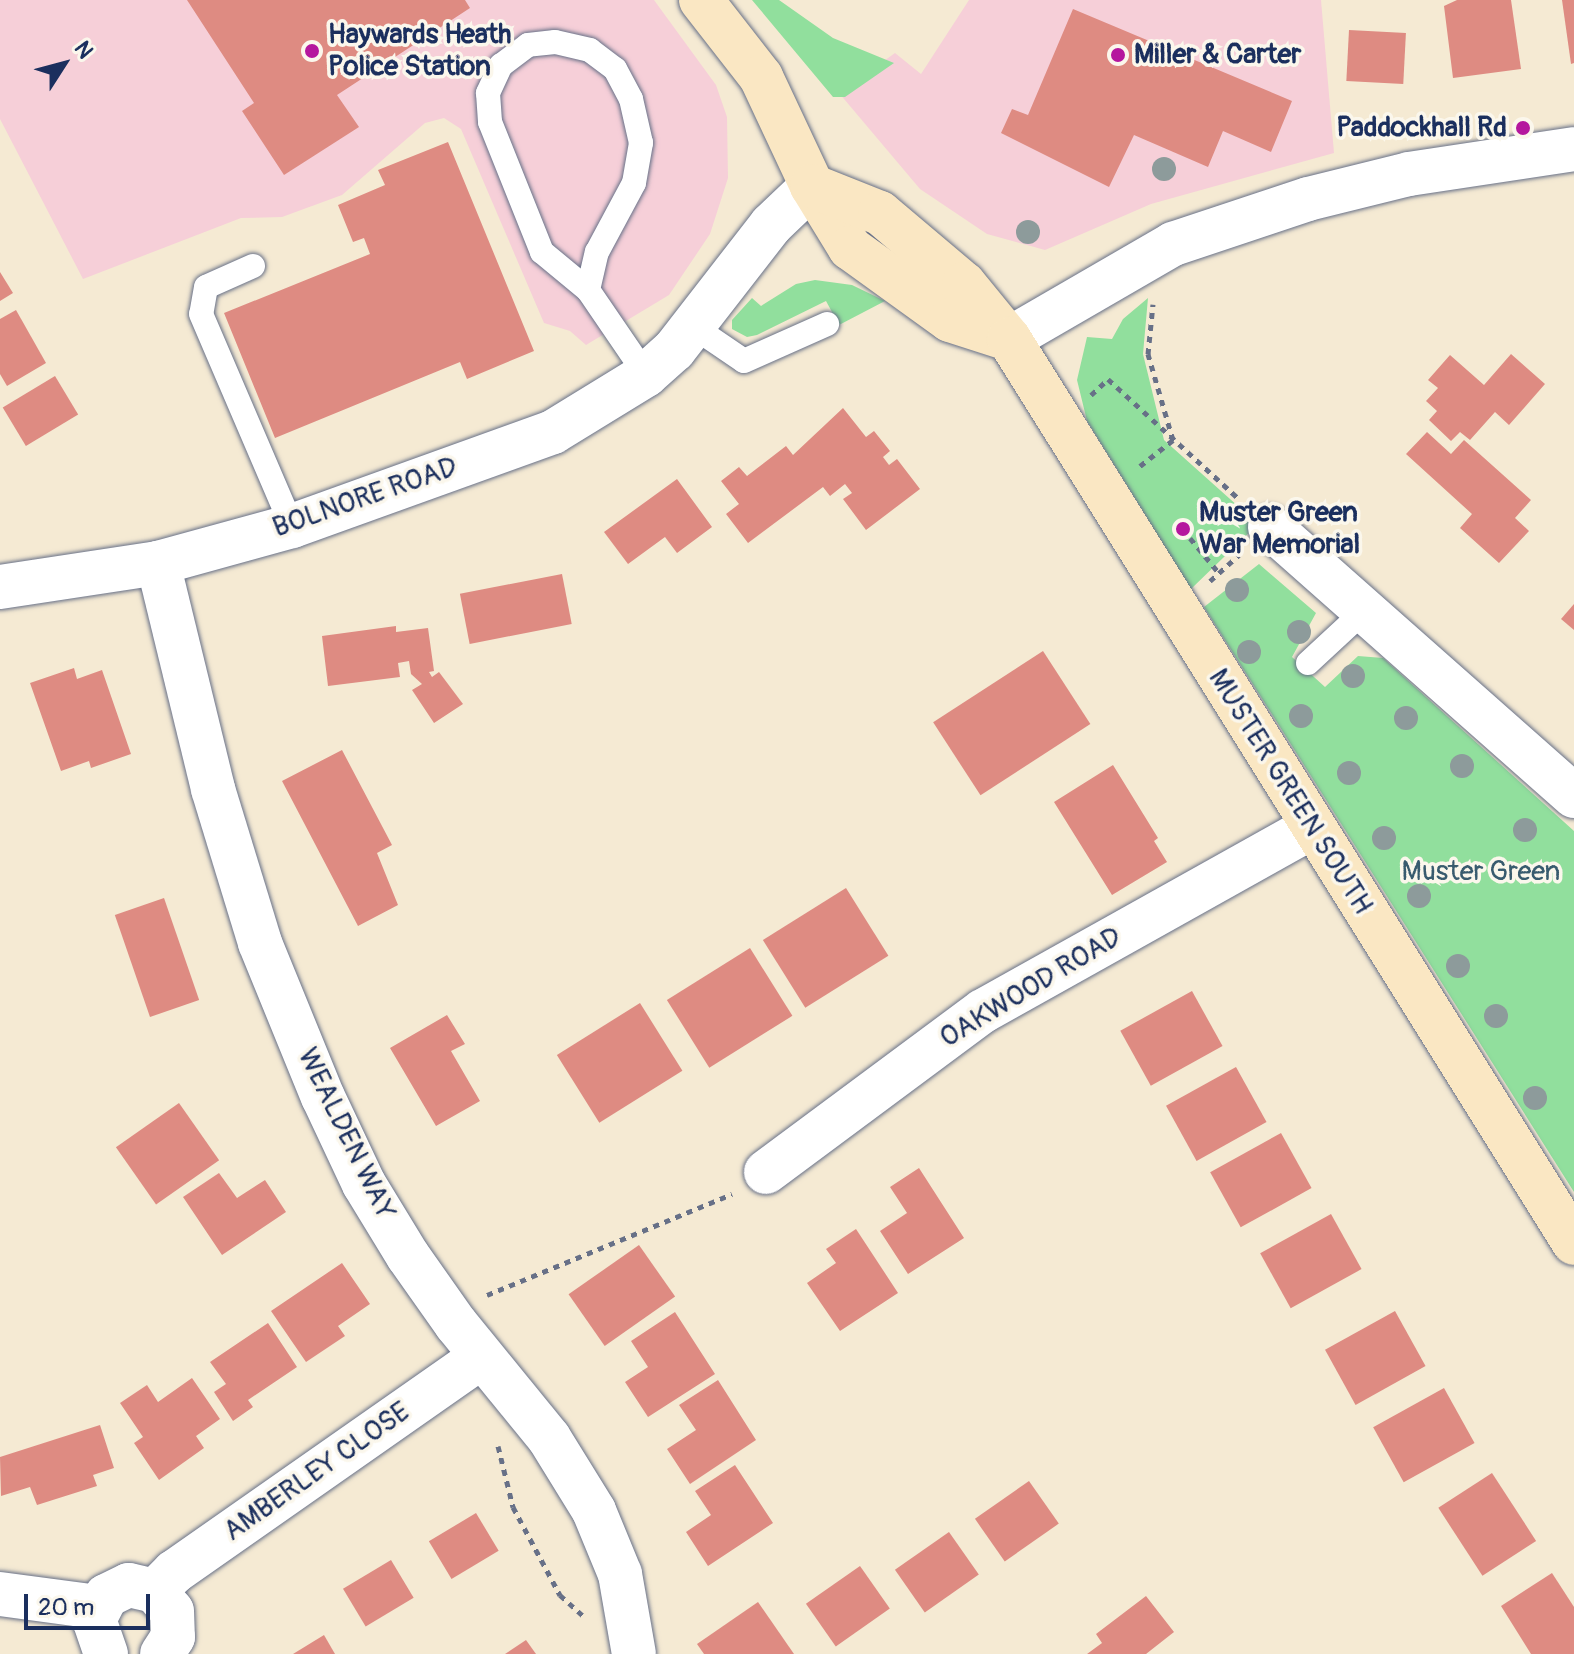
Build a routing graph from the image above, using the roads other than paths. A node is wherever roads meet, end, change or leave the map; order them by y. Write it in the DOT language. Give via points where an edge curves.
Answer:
graph roads {
  1 [pos="701,0"];
  2 [pos="1574,149"];
  3 [pos="812,186"];
  4 [pos="253,266"];
  5 [pos="588,290"];
  6 [pos="827,324"];
  7 [pos="694,327"];
  8 [pos="1009,339"];
  9 [pos="646,375"];
  10 [pos="292,526"];
  11 [pos="1270,527"];
  12 [pos="158,563"];
  13 [pos="0,587"];
  14 [pos="1363,612"];
  15 [pos="1308,663"];
  16 [pos="1574,796"];
  17 [pos="1311,828"];
  18 [pos="766,1172"];
  19 [pos="1574,1243"];
  20 [pos="469,1341"];
  21 [pos="155,1591"];
  22 [pos="0,1594"];
  23 [pos="98,1607"];
  24 [pos="106,1654"];
  25 [pos="162,1654"];
  26 [pos="634,1654"];
  1 -- 3 [label="main road" via="761,77"];
  2 -- 8 [label="street" via="1409,174 1308,199 1173,244"];
  3 -- 7 [label="street, BOLNORE ROAD" via="771,225"];
  3 -- 8 [label="main road, MUSTER GREEN SOUTH" via="880,213 964,284"];
  4 -- 10 [label="lane" via="206,287 201,314"];
  5 -- 5 [label="lane" via="542,252 490,122 488,93 501,65 528,45 555,42 590,50 615,69 631,99 641,143 634,183 597,252"];
  5 -- 9 [label="lane"];
  6 -- 7 [label="lane" via="744,361"];
  7 -- 9 [label="street, BOLNORE ROAD"];
  8 -- 17 [label="main road, MUSTER GREEN SOUTH"];
  9 -- 10 [label="street, BOLNORE ROAD" via="553,432"];
  10 -- 12 [label="street, BOLNORE ROAD"];
  11 -- 14 [label="street"];
  12 -- 13 [label="street, BOLNORE ROAD"];
  12 -- 20 [label="street, WEALDEN WAY" via="213,789 260,943 364,1184"];
  14 -- 15 [label="lane"];
  14 -- 16 [label="street"];
  17 -- 18 [label="street, OAKWOOD ROAD" via="983,1011"];
  17 -- 19 [label="main road, MUSTER GREEN SOUTH"];
  20 -- 21 [label="street, AMBERLEY CLOSE"];
  20 -- 26 [label="street, WEALDEN WAY" via="549,1438 594,1511 620,1574"];
  21 -- 23 [label="street" via="129,1585 106,1596"];
  21 -- 25 [label="street" via="167,1600 175,1624"];
  22 -- 23 [label="street"];
  23 -- 24 [label="street" via="95,1633"];
}
